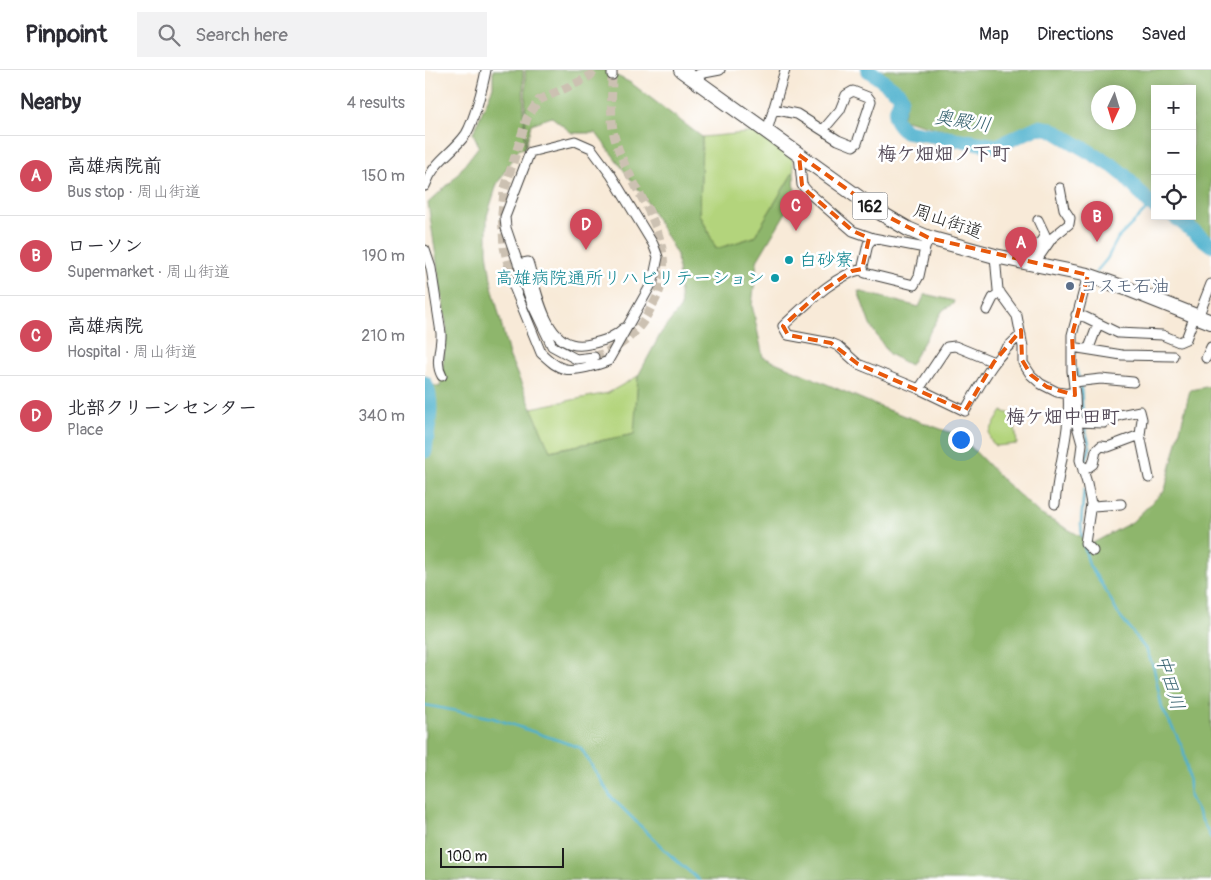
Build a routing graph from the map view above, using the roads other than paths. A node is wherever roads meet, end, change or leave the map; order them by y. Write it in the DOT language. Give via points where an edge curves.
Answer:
graph roads {
  1 [pos="486,70"];
  2 [pos="681,70"];
  3 [pos="720,70"];
  4 [pos="785,70"];
  5 [pos="694,79"];
  6 [pos="773,109"];
  7 [pos="823,130"];
  8 [pos="767,131"];
  9 [pos="799,155"];
  10 [pos="425,186"];
  11 [pos="1060,188"];
  12 [pos="1038,220"];
  13 [pos="873,238"];
  14 [pos="927,243"];
  15 [pos="425,250"];
  16 [pos="995,256"];
  17 [pos="518,264"];
  18 [pos="1031,264"];
  19 [pos="863,269"];
  20 [pos="1091,276"];
  21 [pos="512,282"];
  22 [pos="1211,284"];
  23 [pos="1000,292"];
  24 [pos="987,310"];
  25 [pos="1080,316"];
  26 [pos="1196,316"];
  27 [pos="631,321"];
  28 [pos="1211,322"];
  29 [pos="1099,324"];
  30 [pos="1021,335"];
  31 [pos="1072,346"];
  32 [pos="1211,347"];
  33 [pos="1089,348"];
  34 [pos="1173,356"];
  35 [pos="594,358"];
  36 [pos="1206,358"];
  37 [pos="994,362"];
  38 [pos="443,376"];
  39 [pos="1074,382"];
  40 [pos="1133,382"];
  41 [pos="919,389"];
  42 [pos="1071,394"];
  43 [pos="1081,422"];
  44 [pos="1140,435"];
  45 [pos="1083,471"];
  46 [pos="1149,478"];
  47 [pos="1055,504"];
  48 [pos="1091,504"];
  49 [pos="1121,504"];
  50 [pos="1093,550"];
  1 -- 10 [label="street" via="467,133 436,164"];
  2 -- 5 [label="highway, 周山街道 / 162"];
  3 -- 5 [label="street" via="699,74"];
  4 -- 6 [label="street"];
  5 -- 8 [label="highway, 周山街道 / 162"];
  6 -- 7 [label="street" via="797,114"];
  6 -- 8 [label="street"];
  7 -- 7 [label="street" via="837,140 855,145 871,101 868,96 853,91 846,95 840,110"];
  8 -- 9 [label="highway, 周山街道 / 162"];
  9 -- 13 [label="street" via="807,192 853,231"];
  9 -- 14 [label="highway, 周山街道 / 162"];
  11 -- 18 [label="street" via="1069,224 1052,238"];
  12 -- 18 [label="street" via="1045,235"];
  13 -- 14 [label="street"];
  13 -- 19 [label="street" via="868,244"];
  14 -- 16 [label="highway, 周山街道 / 162"];
  14 -- 19 [label="street" via="914,285 865,273"];
  15 -- 38 [label="street" via="441,333 438,366"];
  16 -- 18 [label="highway, 周山街道 / 162"];
  16 -- 23 [label="street"];
  17 -- 27 [label="street" via="528,262 553,332 565,343 579,346 609,339"];
  17 -- 27 [label="street" via="505,217 530,152 575,141 591,148 611,175 658,257 653,281"];
  17 -- 35 [label="street" via="552,346 576,360"];
  18 -- 20 [label="highway, 周山街道 / 162"];
  19 -- 41 [label="street" via="852,271 818,294 783,326 788,335 831,343 858,364"];
  20 -- 25 [label="street"];
  20 -- 26 [label="highway, 周山街道 / 162"];
  21 -- 27 [label="street" via="541,354 558,367 571,369 609,361"];
  22 -- 26 [label="street"];
  23 -- 24 [label="street"];
  23 -- 30 [label="street" via="1017,316"];
  25 -- 29 [label="street"];
  25 -- 31 [label="street" via="1072,335"];
  26 -- 28 [label="highway, 周山街道 / 162"];
  26 -- 29 [label="street" via="1186,339 1179,342 1162,335 1118,333"];
  29 -- 33 [label="street"];
  30 -- 37 [label="street"];
  30 -- 42 [label="street" via="1022,360 1031,375 1047,388"];
  31 -- 33 [label="street"];
  31 -- 39 [label="street"];
  32 -- 36 [label="street"];
  33 -- 34 [label="street" via="1122,355"];
  37 -- 41 [label="street" via="955,346 947,347"];
  37 -- 41 [label="street" via="965,411"];
  39 -- 40 [label="street" via="1101,379"];
  39 -- 42 [label="street"];
  42 -- 43 [label="street"];
  42 -- 47 [label="street" via="1067,443 1057,478"];
  43 -- 44 [label="street" via="1104,423 1120,415 1140,411"];
  43 -- 45 [label="street" via="1079,460"];
  44 -- 45 [label="street" via="1108,447 1101,446 1096,451 1093,464"];
  44 -- 46 [label="street"];
  45 -- 48 [label="street"];
  48 -- 49 [label="street"];
  48 -- 50 [label="street" via="1085,542"];
}
